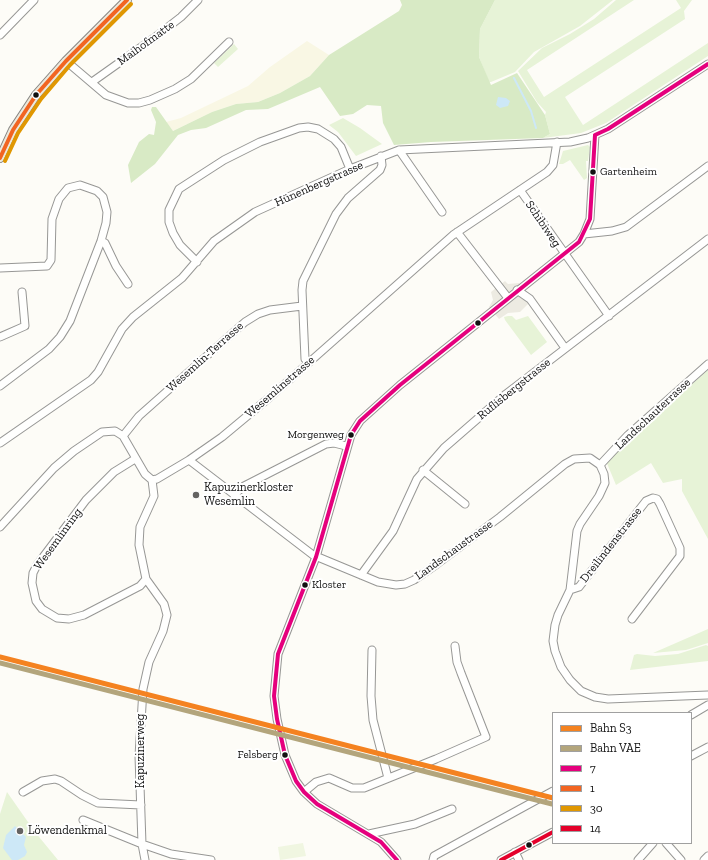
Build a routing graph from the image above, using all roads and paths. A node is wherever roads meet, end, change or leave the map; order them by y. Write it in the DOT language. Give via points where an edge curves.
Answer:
graph roads {
  1 [pos="34,0"];
  2 [pos="127,0"];
  3 [pos="198,0"];
  4 [pos="0,35"];
  5 [pos="229,42"];
  6 [pos="66,61"];
  7 [pos="708,64"];
  8 [pos="92,82"];
  9 [pos="595,135"];
  10 [pos="557,142"];
  11 [pos="399,150"];
  12 [pos="0,156"];
  13 [pos="381,156"];
  14 [pos="708,166"];
  15 [pos="350,169"];
  16 [pos="520,190"];
  17 [pos="442,212"];
  18 [pos="457,232"];
  19 [pos="584,234"];
  20 [pos="708,239"];
  21 [pos="102,241"];
  22 [pos="564,254"];
  23 [pos="197,262"];
  24 [pos="0,268"];
  25 [pos="128,284"];
  26 [pos="516,290"];
  27 [pos="22,292"];
  28 [pos="508,298"];
  29 [pos="302,306"];
  30 [pos="609,316"];
  31 [pos="0,337"];
  32 [pos="565,348"];
  33 [pos="308,362"];
  34 [pos="708,364"];
  35 [pos="0,386"];
  36 [pos="123,436"];
  37 [pos="0,443"];
  38 [pos="346,446"];
  39 [pos="135,459"];
  40 [pos="189,460"];
  41 [pos="600,465"];
  42 [pos="423,470"];
  43 [pos="152,480"];
  44 [pos="234,495"];
  45 [pos="465,504"];
  46 [pos="0,527"];
  47 [pos="316,557"];
  48 [pos="361,575"];
  49 [pos="146,579"];
  50 [pos="570,590"];
  51 [pos="632,619"];
  52 [pos="455,646"];
  53 [pos="372,650"];
  54 [pos="708,695"];
  55 [pos="708,705"];
  56 [pos="692,714"];
  57 [pos="708,747"];
  58 [pos="692,755"];
  59 [pos="388,778"];
  60 [pos="23,792"];
  61 [pos="304,792"];
  62 [pos="552,792"];
  63 [pos="141,805"];
  64 [pos="452,809"];
  65 [pos="82,820"];
  66 [pos="552,833"];
  67 [pos="369,834"];
  68 [pos="142,844"];
  69 [pos="652,844"];
  70 [pos="667,844"];
  71 [pos="515,852"];
  72 [pos="146,860"];
  73 [pos="211,860"];
  74 [pos="397,860"];
  75 [pos="433,860"];
  76 [pos="501,860"];
  77 [pos="519,860"];
  78 [pos="638,860"];
  79 [pos="681,860"];
  1 -- 4 [label="street"];
  2 -- 6 [label="main road"];
  3 -- 8 [label="street, Maihofmatte" via="154,38"];
  5 -- 8 [label="street" via="191,79 176,90 150,100 128,103 106,95"];
  6 -- 8 [label="street"];
  6 -- 12 [label="main road" via="28,106"];
  7 -- 9 [label="street, Hünenbergstrasse"];
  9 -- 10 [label="street, Hünenbergstrasse"];
  9 -- 19 [label="street" via="591,212"];
  10 -- 11 [label="street, Hünenbergstrasse"];
  10 -- 16 [label="street, Wesemlinstrasse" via="555,158 550,169"];
  11 -- 13 [label="street, Hünenbergstrasse"];
  11 -- 17 [label="street"];
  13 -- 15 [label="street, Hünenbergstrasse"];
  13 -- 29 [label="street" via="380,170 348,198 336,214 303,280"];
  14 -- 19 [label="street" via="626,227"];
  15 -- 23 [label="street, Hünenbergstrasse" via="239,222 214,241"];
  15 -- 23 [label="street" via="334,139 318,129 308,127 260,142 224,160 179,189 169,210 173,234"];
  16 -- 18 [label="street, Wesemlinstrasse"];
  16 -- 22 [label="street, Schibiweg"];
  18 -- 28 [label="street"];
  18 -- 33 [label="street, Wesemlinstrasse"];
  19 -- 22 [label="street" via="579,242"];
  20 -- 30 [label="street, Ruflisbergstrasse"];
  21 -- 24 [label="street" via="107,212 103,197 93,189 80,185 71,186 59,199 52,219 51,260 47,266"];
  21 -- 25 [label="street"];
  21 -- 35 [label="street" via="75,309 60,337 37,359"];
  22 -- 26 [label="street"];
  22 -- 30 [label="street, Schibiweg"];
  23 -- 37 [label="street, Hünenbergstrasse" via="169,290 132,317 91,380"];
  26 -- 28 [label="street"];
  26 -- 32 [label="street" via="530,299"];
  27 -- 31 [label="street" via="25,326"];
  28 -- 38 [label="street" via="375,407 360,421"];
  29 -- 33 [label="street" via="305,359"];
  29 -- 36 [label="street, Wesemlin-Terrasse" via="270,310 245,322 139,416"];
  30 -- 32 [label="street, Ruflisbergstrasse"];
  32 -- 42 [label="street, Ruflisbergstrasse" via="477,418"];
  33 -- 40 [label="street, Wesemlinstrasse" via="222,437"];
  34 -- 41 [label="street, Landschauterrasse" via="628,435"];
  36 -- 39 [label="street" via="128,441"];
  36 -- 46 [label="street" via="115,431 102,432 74,450"];
  38 -- 44 [label="street" via="326,444 244,486"];
  38 -- 47 [label="street"];
  39 -- 43 [label="street"];
  39 -- 49 [label="street, Wesemlinring" via="99,484 37,564 33,573 33,593 36,601 49,615 75,619 140,586"];
  40 -- 43 [label="street, Wesemlinstrasse"];
  40 -- 44 [label="street, Landschaustrasse"];
  41 -- 48 [label="street, Landschaustrasse" via="590,458 574,459 410,582 396,585 378,582"];
  41 -- 50 [label="street" via="605,483 577,531"];
  42 -- 45 [label="street"];
  42 -- 48 [label="street, Ruflisbergstrasse" via="408,495 393,531"];
  43 -- 49 [label="street, Kapuzinerweg" via="154,496 139,535"];
  44 -- 47 [label="street, Landschaustrasse"];
  47 -- 48 [label="street, Landschaustrasse"];
  47 -- 61 [label="street" via="283,637 278,654 274,696 281,738 290,769"];
  49 -- 63 [label="street, Kapuzinerweg" via="164,604 167,615 149,662 143,689 139,756"];
  50 -- 51 [label="street, Dreilindenstrasse" via="579,586 646,501 657,499 680,548 680,556"];
  50 -- 54 [label="street, Dreilindenstrasse" via="558,615 553,641 561,667 581,691 608,699"];
  52 -- 59 [label="street" via="461,674 486,737"];
  53 -- 59 [label="street" via="373,720"];
  55 -- 56 [label="street"];
  57 -- 58 [label="street"];
  59 -- 61 [label="street" via="357,789 329,778 323,779"];
  60 -- 63 [label="street" via="42,781 55,779 98,803"];
  61 -- 67 [label="street" via="318,804"];
  62 -- 75 [label="street" via="434,856"];
  63 -- 68 [label="street, Kapuzinerweg"];
  64 -- 67 [label="street" via="415,824"];
  65 -- 68 [label="street"];
  66 -- 71 [label="street"];
  67 -- 74 [label="street" via="386,846"];
  68 -- 72 [label="street, Kapuzinerweg"];
  68 -- 73 [label="street" via="171,854"];
  69 -- 78 [label="street"];
  70 -- 79 [label="street"];
  71 -- 76 [label="street"];
  71 -- 77 [label="street"];
}
